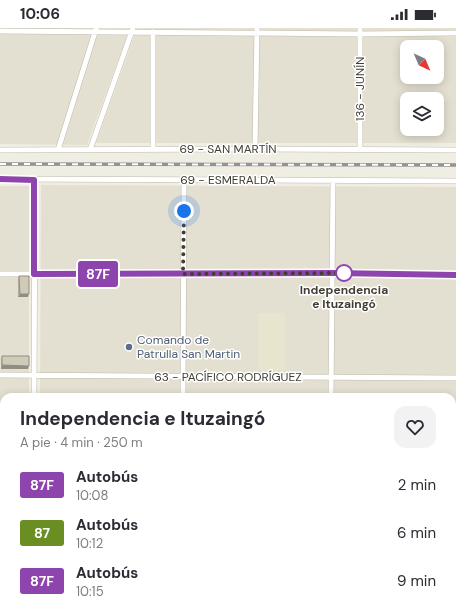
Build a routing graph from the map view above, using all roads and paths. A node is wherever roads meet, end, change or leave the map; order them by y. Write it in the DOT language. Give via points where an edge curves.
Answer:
graph roads {
  1 [pos="58,30"];
  2 [pos="96,30"];
  3 [pos="133,30"];
  4 [pos="257,30"];
  5 [pos="360,31"];
  6 [pos="0,32"];
  7 [pos="153,32"];
  8 [pos="456,33"];
  9 [pos="153,149"];
  10 [pos="255,149"];
  11 [pos="0,150"];
  12 [pos="58,150"];
  13 [pos="90,150"];
  14 [pos="360,150"];
  15 [pos="456,150"];
  16 [pos="0,179"];
  17 [pos="34,180"];
  18 [pos="184,180"];
  19 [pos="333,181"];
  20 [pos="456,181"];
  21 [pos="333,273"];
  22 [pos="0,274"];
  23 [pos="34,274"];
  24 [pos="183,274"];
  25 [pos="456,275"];
  26 [pos="0,376"];
  27 [pos="35,376"];
  28 [pos="183,376"];
  29 [pos="331,378"];
  30 [pos="456,378"];
  31 [pos="34,393"];
  32 [pos="183,393"];
  33 [pos="331,393"];
  1 -- 2 [label="street"];
  1 -- 6 [label="street"];
  2 -- 3 [label="street"];
  2 -- 12 [label="street"];
  3 -- 7 [label="street"];
  3 -- 13 [label="street"];
  4 -- 5 [label="street"];
  4 -- 7 [label="street"];
  4 -- 10 [label="street"];
  5 -- 8 [label="street"];
  5 -- 14 [label="street, 136 - JUNÍN"];
  7 -- 9 [label="street"];
  9 -- 10 [label="street, 69 - SAN MARTÍN"];
  9 -- 13 [label="street, 69 - SAN MARTÍN"];
  10 -- 14 [label="street, 69 - SAN MARTÍN"];
  11 -- 12 [label="street, 69 - SAN MARTÍN"];
  12 -- 13 [label="street, 69 - SAN MARTÍN"];
  14 -- 15 [label="street, 69 - SAN MARTÍN"];
  16 -- 17 [label="street, 69 - ESMERALDA"];
  17 -- 18 [label="street, 69 - ESMERALDA"];
  17 -- 23 [label="street"];
  18 -- 19 [label="street, 69 - ESMERALDA"];
  18 -- 24 [label="street"];
  19 -- 20 [label="street, 69 - ESMERALDA"];
  19 -- 21 [label="street"];
  21 -- 24 [label="street"];
  21 -- 25 [label="street"];
  21 -- 29 [label="street"];
  22 -- 23 [label="street"];
  23 -- 24 [label="street"];
  23 -- 27 [label="street"];
  24 -- 28 [label="street"];
  26 -- 27 [label="street, 63 - PACÍFICO RODRÍGUEZ"];
  27 -- 28 [label="street, 63 - PACÍFICO RODRÍGUEZ"];
  27 -- 31 [label="street"];
  28 -- 29 [label="street, 63 - PACÍFICO RODRÍGUEZ"];
  28 -- 32 [label="street"];
  29 -- 30 [label="street, 63 - PACÍFICO RODRÍGUEZ"];
  29 -- 33 [label="street"];
}
